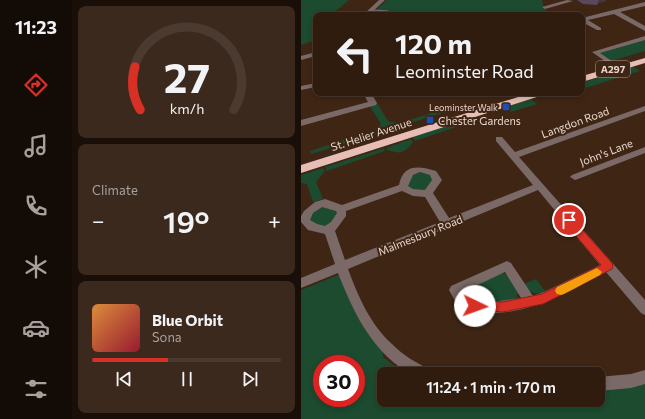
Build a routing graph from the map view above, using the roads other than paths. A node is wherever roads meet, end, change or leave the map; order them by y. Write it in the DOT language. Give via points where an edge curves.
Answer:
graph roads {
  1 [pos="382,0"];
  2 [pos="571,0"];
  3 [pos="645,4"];
  4 [pos="545,7"];
  5 [pos="369,12"];
  6 [pos="615,12"];
  7 [pos="585,20"];
  8 [pos="585,21"];
  9 [pos="599,29"];
  10 [pos="645,29"];
  11 [pos="645,38"];
  12 [pos="313,55"];
  13 [pos="645,55"];
  14 [pos="301,58"];
  15 [pos="645,60"];
  16 [pos="614,65"];
  17 [pos="585,74"];
  18 [pos="585,79"];
  19 [pos="313,86"];
  20 [pos="301,88"];
  21 [pos="369,96"];
  22 [pos="516,96"];
  23 [pos="531,96"];
  24 [pos="645,108"];
  25 [pos="301,123"];
  26 [pos="499,139"];
  27 [pos="645,150"];
  28 [pos="513,156"];
  29 [pos="301,164"];
  30 [pos="301,169"];
  31 [pos="575,177"];
  32 [pos="539,186"];
  33 [pos="404,187"];
  34 [pos="428,192"];
  35 [pos="342,210"];
  36 [pos="447,224"];
  37 [pos="329,230"];
  38 [pos="342,266"];
  39 [pos="608,266"];
  40 [pos="301,283"];
  41 [pos="530,302"];
  42 [pos="645,309"];
  43 [pos="411,367"];
  44 [pos="645,377"];
  45 [pos="605,383"];
  1 -- 5 [label="street"];
  2 -- 4 [label="street"];
  3 -- 6 [label="street"];
  6 -- 7 [label="street"];
  6 -- 10 [label="street"];
  8 -- 9 [label="street"];
  11 -- 16 [label="street" via="595,52"];
  12 -- 14 [label="street"];
  13 -- 16 [label="highway, A297"];
  15 -- 18 [label="highway, A297"];
  16 -- 17 [label="highway, A297"];
  19 -- 20 [label="street"];
  21 -- 25 [label="street" via="373,103"];
  22 -- 29 [label="highway, St. Helier Avenue"];
  23 -- 30 [label="highway, St. Helier Avenue"];
  24 -- 28 [label="street, Langdon Road"];
  26 -- 28 [label="street"];
  27 -- 31 [label="street, John's Lane"];
  28 -- 32 [label="street"];
  32 -- 36 [label="street, Malmesbury Road"];
  32 -- 39 [label="street"];
  33 -- 34 [label="street" via="406,190 423,194"];
  33 -- 34 [label="street" via="403,184 410,173 427,171 433,173 437,180"];
  33 -- 35 [label="street"];
  34 -- 36 [label="street"];
  35 -- 37 [label="street"];
  35 -- 37 [label="street" via="322,203 314,206 308,214 305,220 309,226"];
  36 -- 38 [label="street, Malmesbury Road"];
  37 -- 38 [label="street"];
  38 -- 40 [label="street, Malmesbury Road"];
  38 -- 43 [label="street" via="356,304 371,330 393,354"];
  39 -- 41 [label="street" via="549,296"];
  39 -- 42 [label="street"];
  41 -- 41 [label="street" via="493,308 464,306 455,290 507,266"];
  44 -- 45 [label="street"];
}
